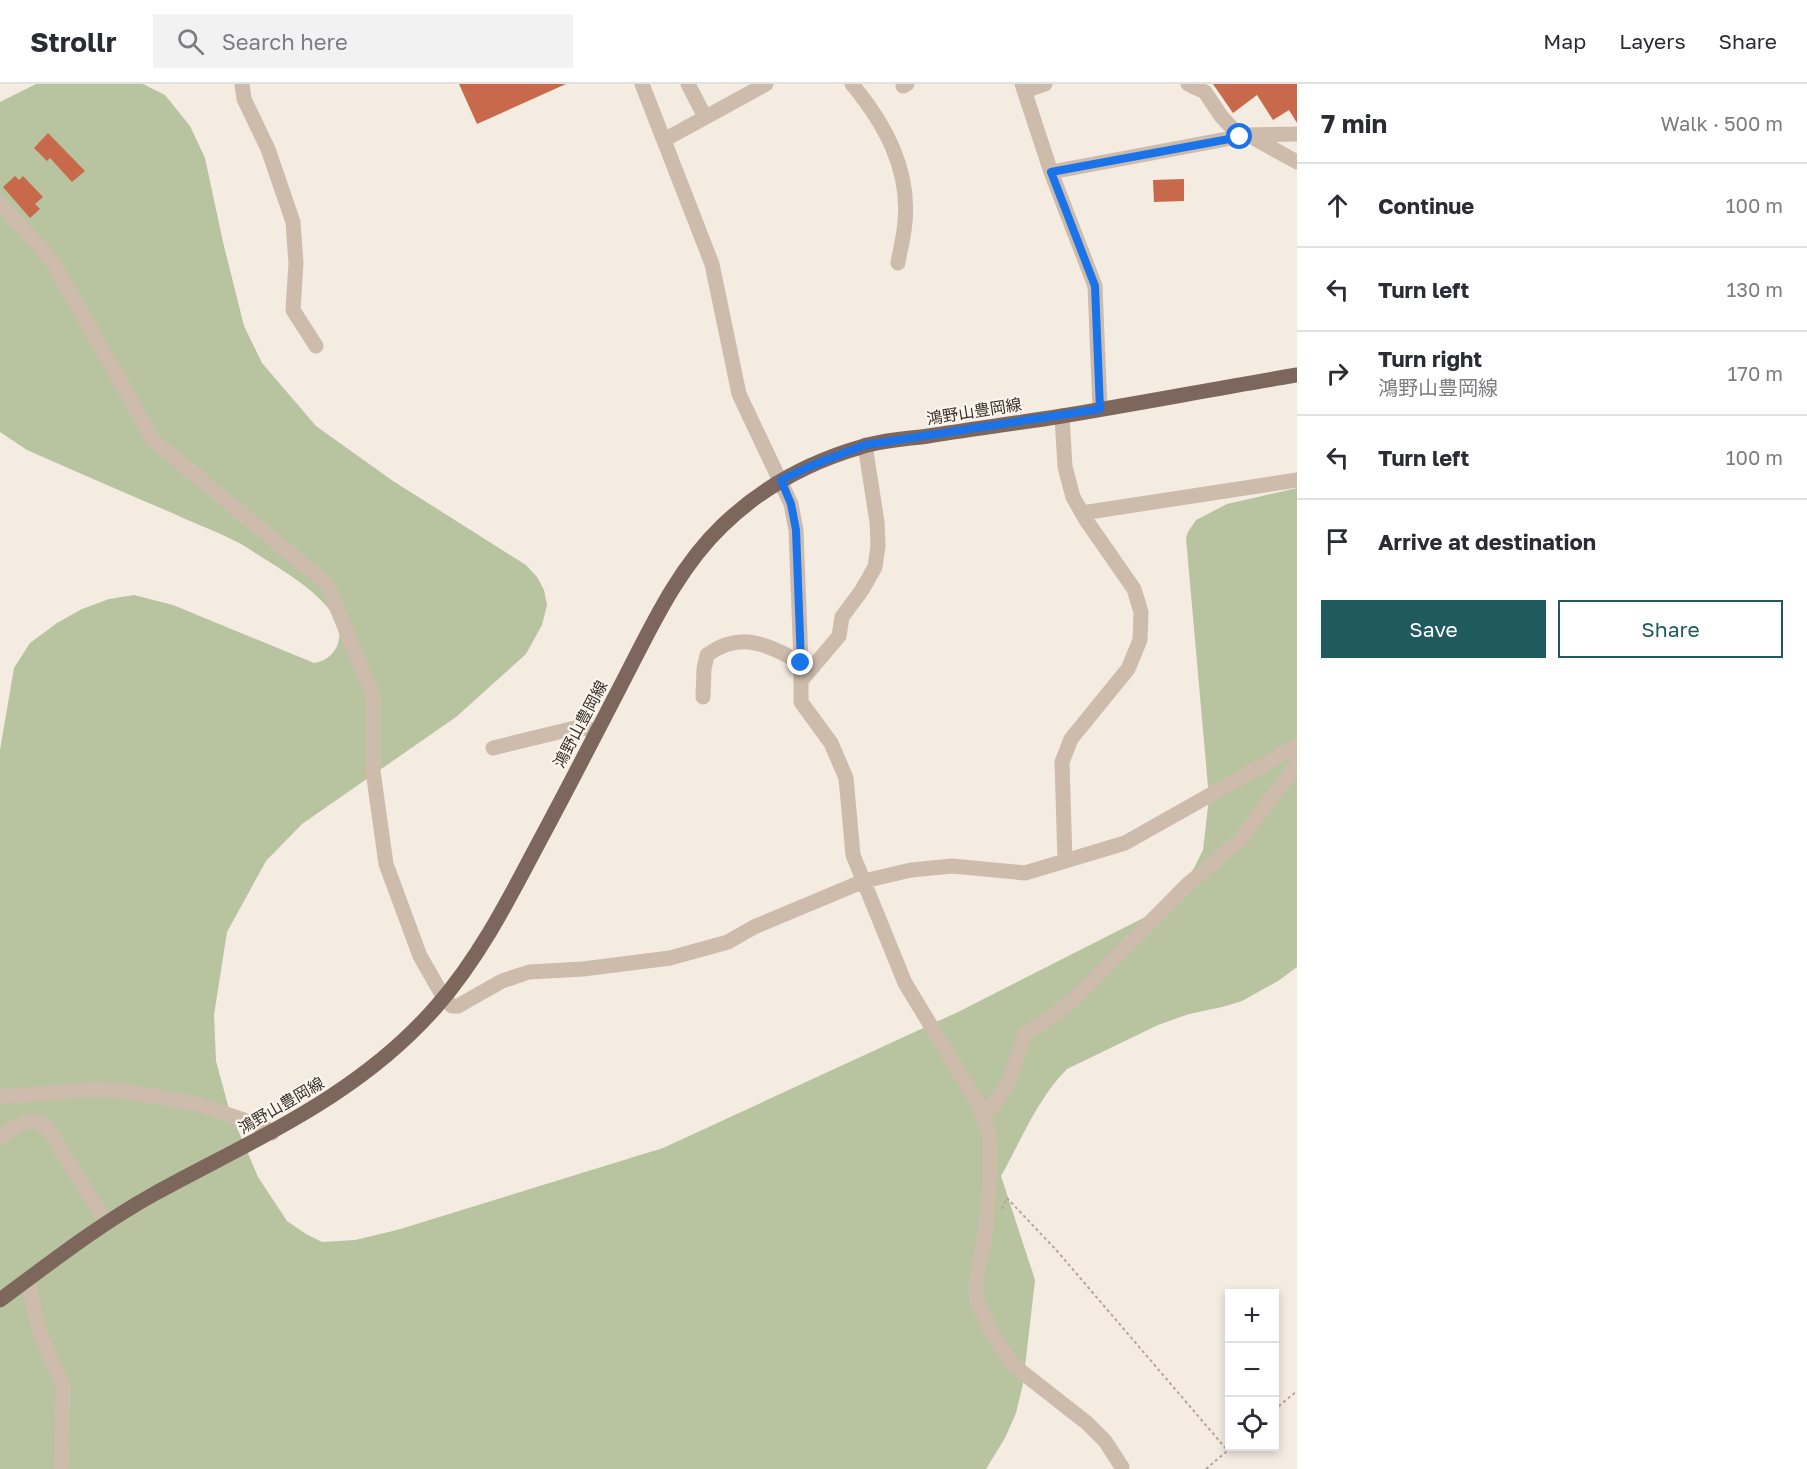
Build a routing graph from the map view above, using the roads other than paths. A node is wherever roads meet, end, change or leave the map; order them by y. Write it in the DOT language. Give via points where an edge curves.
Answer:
graph roads {
  1 [pos="242,84"];
  2 [pos="642,84"];
  3 [pos="688,84"];
  4 [pos="766,84"];
  5 [pos="852,84"];
  6 [pos="1045,84"];
  7 [pos="1194,85"];
  8 [pos="1023,87"];
  9 [pos="705,117"];
  10 [pos="1297,134"];
  11 [pos="1244,136"];
  12 [pos="664,140"];
  13 [pos="1297,162"];
  14 [pos="1051,172"];
  15 [pos="0,203"];
  16 [pos="898,263"];
  17 [pos="316,346"];
  18 [pos="1297,375"];
  19 [pos="1100,409"];
  20 [pos="1062,416"];
  21 [pos="865,445"];
  22 [pos="781,480"];
  23 [pos="1297,480"];
  24 [pos="1082,513"];
  25 [pos="801,663"];
  26 [pos="801,681"];
  27 [pos="703,697"];
  28 [pos="597,731"];
  29 [pos="1297,746"];
  30 [pos="493,748"];
  31 [pos="1297,764"];
  32 [pos="1065,861"];
  33 [pos="864,881"];
  34 [pos="444,998"];
  35 [pos="0,1097"];
  36 [pos="983,1116"];
  37 [pos="272,1133"];
  38 [pos="0,1137"];
  39 [pos="106,1224"];
  40 [pos="28,1280"];
  41 [pos="0,1300"];
  42 [pos="61,1469"];
  43 [pos="1121,1469"];
  1 -- 17 [label="street" via="244,99 268,149 293,222 293,310"];
  2 -- 12 [label="street"];
  3 -- 9 [label="street"];
  4 -- 9 [label="street"];
  5 -- 16 [label="street" via="888,138 901,167 905,223"];
  6 -- 8 [label="street"];
  7 -- 11 [label="street"];
  8 -- 14 [label="street"];
  9 -- 12 [label="street"];
  10 -- 11 [label="street"];
  11 -- 13 [label="street"];
  11 -- 14 [label="street"];
  12 -- 22 [label="street" via="712,264 739,394"];
  14 -- 19 [label="street" via="1095,286"];
  15 -- 34 [label="street" via="53,262 153,440 327,584 373,696 373,771 386,864 420,956"];
  18 -- 19 [label="main road, 鴻野山豊岡線"];
  19 -- 20 [label="main road, 鴻野山豊岡線"];
  20 -- 21 [label="main road, 鴻野山豊岡線"];
  20 -- 24 [label="street" via="1065,467"];
  21 -- 22 [label="main road, 鴻野山豊岡線"];
  21 -- 26 [label="street" via="877,522 874,567 842,617 839,636"];
  22 -- 25 [label="street" via="796,530"];
  22 -- 28 [label="main road, 鴻野山豊岡線" via="720,527 688,566"];
  23 -- 24 [label="street"];
  24 -- 32 [label="street" via="1134,588 1141,612 1140,640 1128,669 1071,739 1062,762"];
  25 -- 26 [label="street"];
  25 -- 27 [label="street" via="771,646 732,642 707,655"];
  26 -- 33 [label="street" via="801,702 831,743 846,778 853,855"];
  28 -- 30 [label="street" via="579,727"];
  28 -- 34 [label="main road, 鴻野山豊岡線" via="512,894 479,951"];
  29 -- 32 [label="street" via="1125,843"];
  31 -- 36 [label="street" via="1238,842 1187,885 1077,996 1025,1034 1009,1081"];
  32 -- 33 [label="street" via="1025,873 952,866"];
  33 -- 34 [label="street" via="753,927 728,942 670,958 529,972 501,981 458,1006"];
  33 -- 36 [label="street" via="905,983"];
  34 -- 37 [label="main road, 鴻野山豊岡線" via="367,1070"];
  35 -- 37 [label="street" via="97,1089 136,1094 197,1104"];
  36 -- 43 [label="street" via="990,1141 986,1228 976,1281 977,1301 1013,1365 1087,1423 1105,1441"];
  37 -- 39 [label="main road, 鴻野山豊岡線"];
  38 -- 39 [label="street" via="28,1121 37,1120 47,1127"];
  39 -- 40 [label="main road, 鴻野山豊岡線"];
  40 -- 41 [label="main road, 鴻野山豊岡線"];
  40 -- 42 [label="street" via="39,1332 63,1386"];
}
